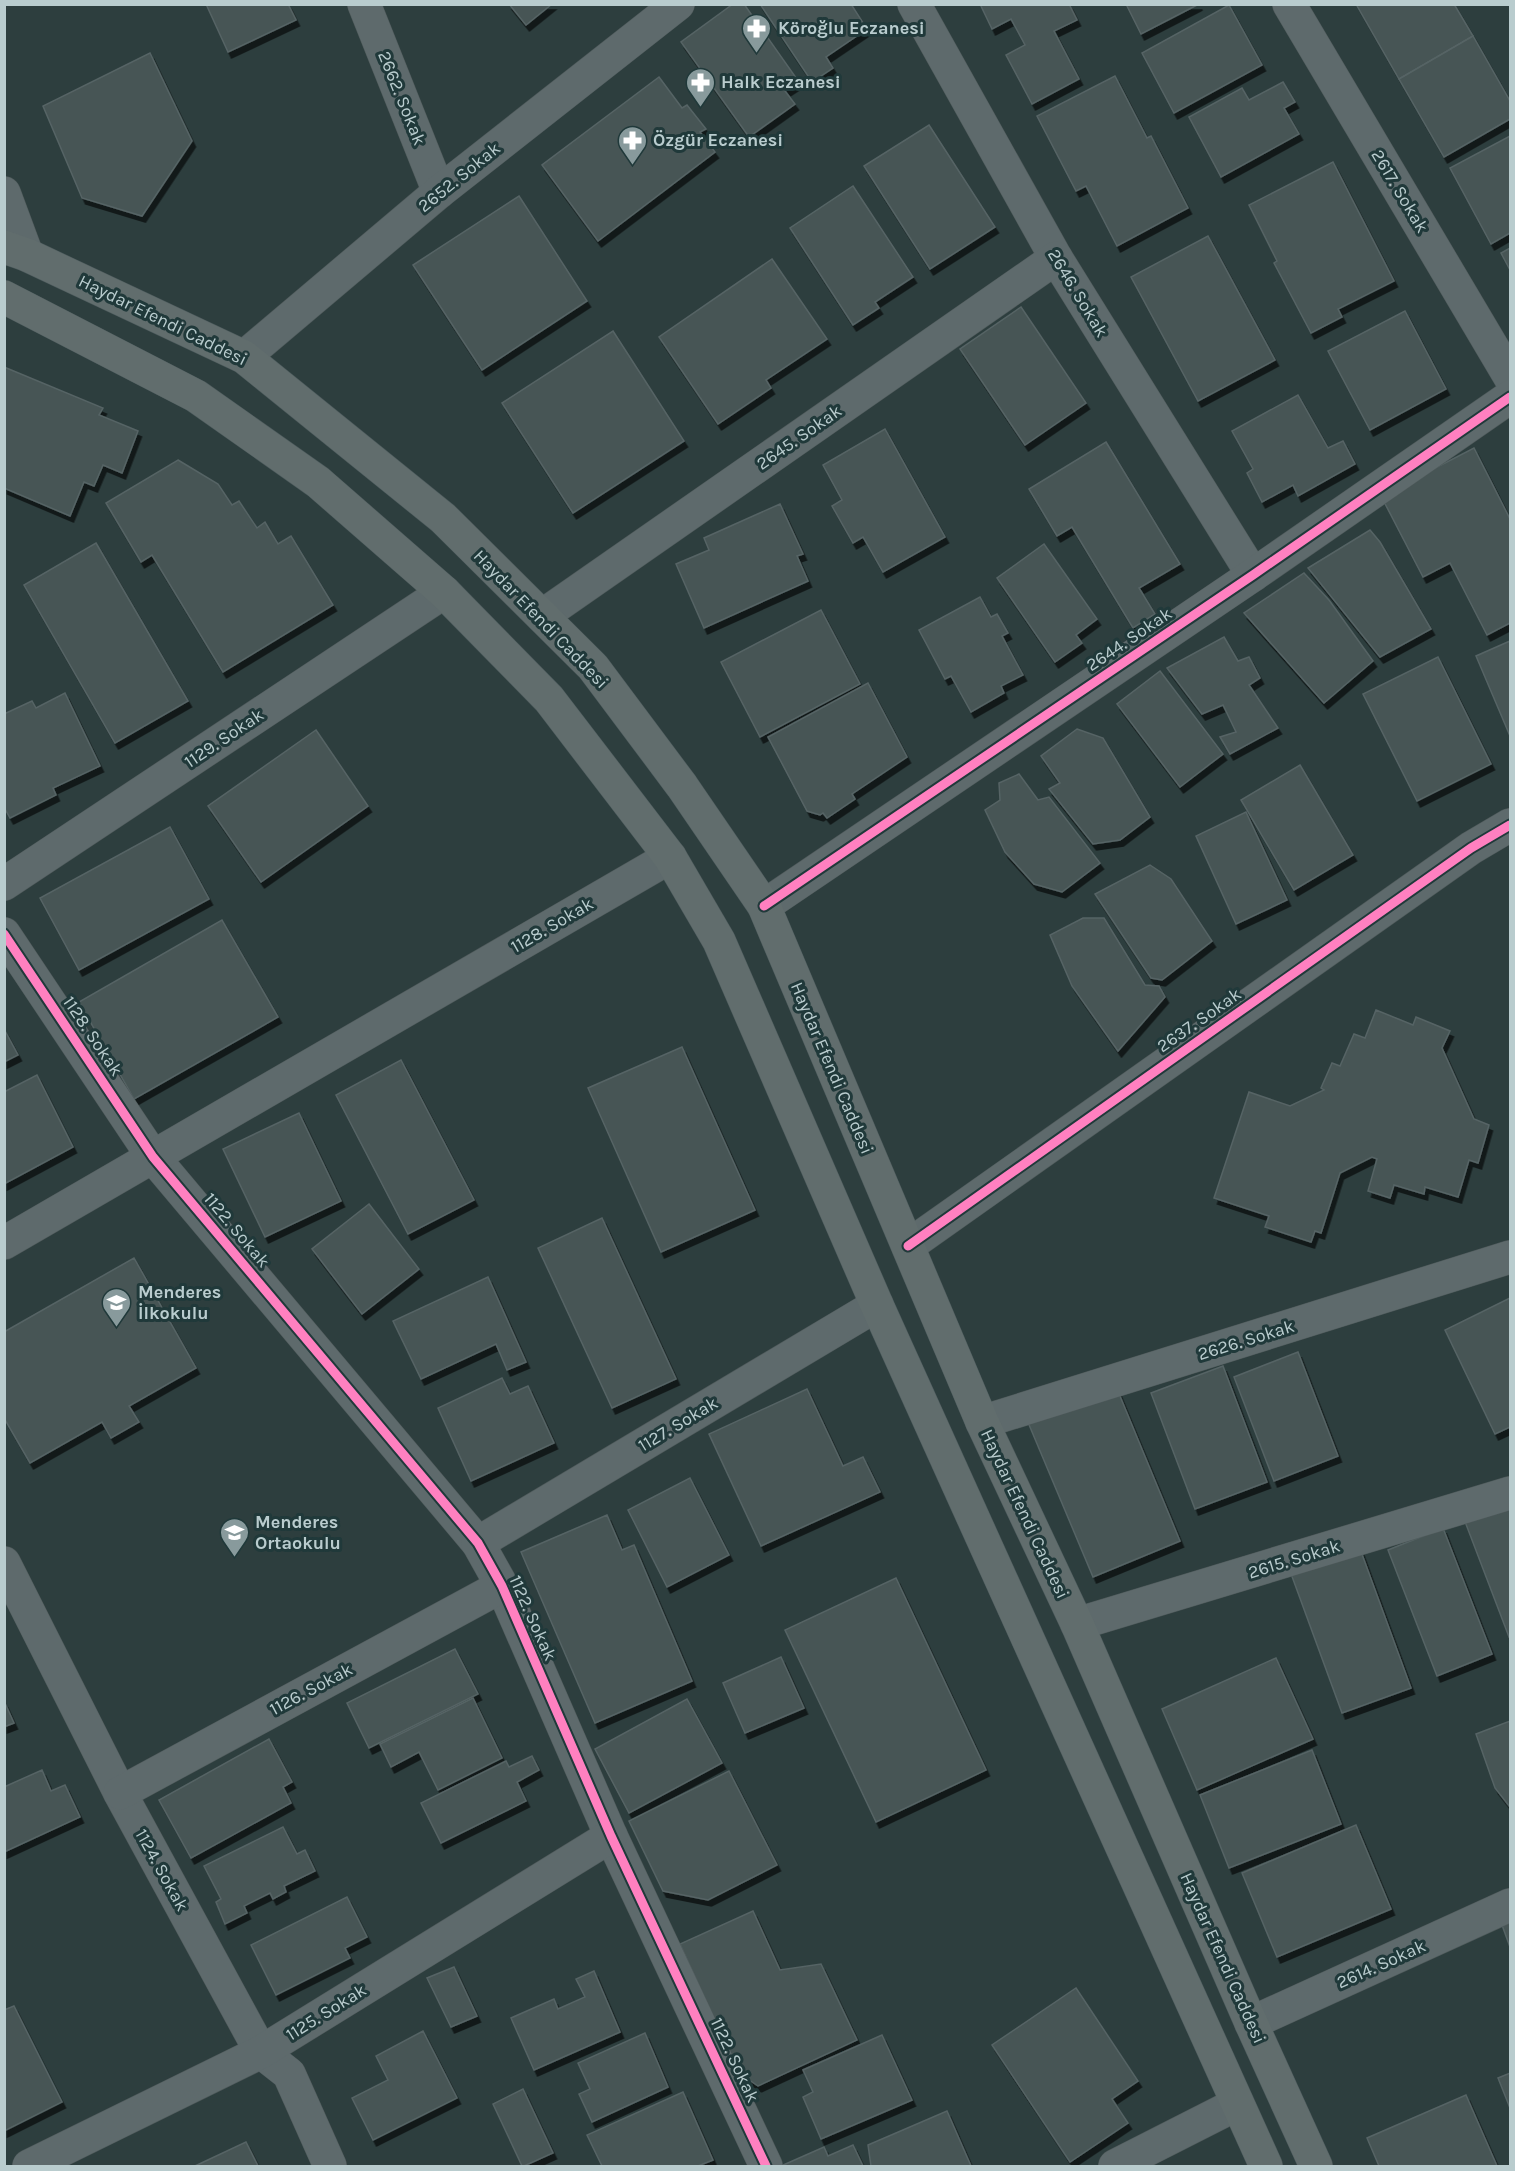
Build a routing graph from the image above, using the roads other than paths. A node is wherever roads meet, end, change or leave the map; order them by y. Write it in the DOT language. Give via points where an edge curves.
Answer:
graph roads {
  1 [pos="364,4"];
  2 [pos="678,4"];
  3 [pos="914,4"];
  4 [pos="1289,4"];
  5 [pos="439,192"];
  6 [pos="4,193"];
  7 [pos="16,251"];
  8 [pos="1056,258"];
  9 [pos="4,297"];
  10 [pos="244,357"];
  11 [pos="1510,377"];
  12 [pos="1510,397"];
  13 [pos="1253,575"];
  14 [pos="444,592"];
  15 [pos="542,616"];
  16 [pos="1510,825"];
  17 [pos="670,857"];
  18 [pos="4,884"];
  19 [pos="764,906"];
  20 [pos="4,933"];
  21 [pos="153,1156"];
  22 [pos="4,1243"];
  23 [pos="908,1246"];
  24 [pos="1510,1257"];
  25 [pos="877,1305"];
  26 [pos="982,1422"];
  27 [pos="1510,1493"];
  28 [pos="478,1542"];
  29 [pos="4,1563"];
  30 [pos="502,1586"];
  31 [pos="1077,1624"];
  32 [pos="120,1793"];
  33 [pos="611,1836"];
  34 [pos="1510,1905"];
  35 [pos="1251,2023"];
  36 [pos="261,2052"];
  37 [pos="1237,2104"];
  38 [pos="29,2166"];
  39 [pos="330,2166"];
  40 [pos="766,2166"];
  41 [pos="1115,2166"];
  42 [pos="1266,2166"];
  43 [pos="1316,2166"];
  1 -- 5 [label="street, 2662. Sokak"];
  2 -- 5 [label="street, 2652. Sokak"];
  3 -- 8 [label="street, 2646. Sokak"];
  4 -- 11 [label="street, 2617. Sokak"];
  5 -- 10 [label="street, 2652. Sokak"];
  6 -- 7 [label="street"];
  7 -- 10 [label="main road, Haydar Efendi Caddesi"];
  8 -- 13 [label="street, 2646. Sokak"];
  8 -- 15 [label="street, 2645. Sokak"];
  9 -- 14 [label="main road" via="196,396 318,482"];
  10 -- 15 [label="main road, Haydar Efendi Caddesi" via="443,518"];
  12 -- 13 [label="street, 2644. Sokak"];
  13 -- 19 [label="street, 2644. Sokak"];
  14 -- 17 [label="main road" via="549,699"];
  14 -- 18 [label="street, 1129. Sokak"];
  15 -- 19 [label="main road, Haydar Efendi Caddesi" via="600,676"];
  16 -- 23 [label="street, 2637. Sokak" via="1471,848"];
  17 -- 21 [label="street, 1128. Sokak"];
  17 -- 25 [label="main road" via="719,940"];
  19 -- 23 [label="main road, Haydar Efendi Caddesi"];
  20 -- 21 [label="street, 1128. Sokak"];
  21 -- 22 [label="street, 1128. Sokak"];
  21 -- 28 [label="street, 1122. Sokak"];
  23 -- 26 [label="main road, Haydar Efendi Caddesi"];
  24 -- 26 [label="street, 2626. Sokak"];
  25 -- 28 [label="street, 1127. Sokak"];
  25 -- 37 [label="main road"];
  26 -- 31 [label="main road, Haydar Efendi Caddesi"];
  27 -- 31 [label="street, 2615. Sokak"];
  28 -- 30 [label="street, 1122. Sokak"];
  29 -- 32 [label="street, 1124. Sokak"];
  30 -- 32 [label="street, 1126. Sokak"];
  30 -- 33 [label="street, 1122. Sokak"];
  31 -- 35 [label="main road, Haydar Efendi Caddesi"];
  32 -- 36 [label="street, 1124. Sokak"];
  33 -- 36 [label="street, 1125. Sokak"];
  33 -- 40 [label="street, 1122. Sokak"];
  34 -- 35 [label="street, 2614. Sokak"];
  35 -- 43 [label="main road, Haydar Efendi Caddesi"];
  36 -- 38 [label="street, 1125. Sokak"];
  36 -- 39 [label="street, 1124. Sokak" via="289,2074"];
  37 -- 41 [label="street"];
  37 -- 42 [label="main road"];
}
